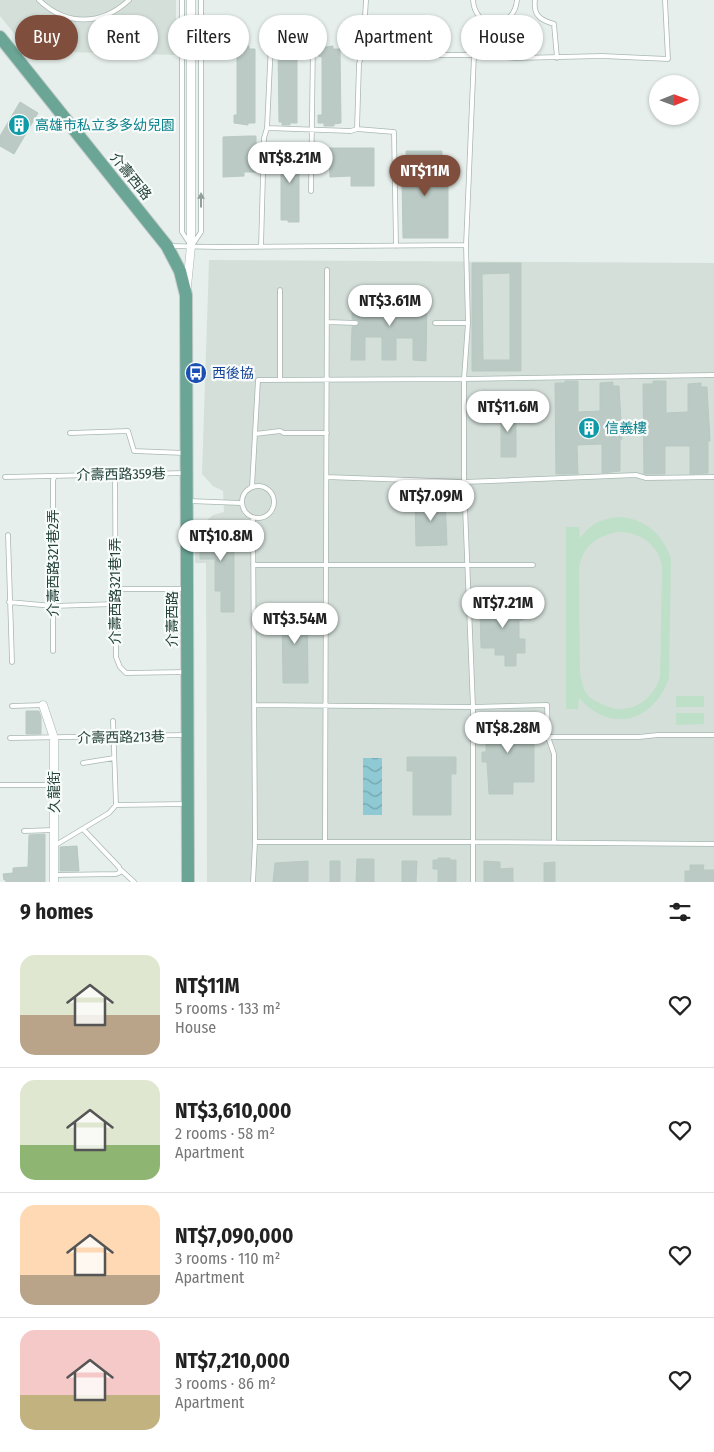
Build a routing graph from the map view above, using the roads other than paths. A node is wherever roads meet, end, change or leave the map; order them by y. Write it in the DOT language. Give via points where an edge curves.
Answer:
graph roads {
  1 [pos="39,0"];
  2 [pos="129,0"];
  3 [pos="182,0"];
  4 [pos="191,0"];
  5 [pos="201,0"];
  6 [pos="366,0"];
  7 [pos="473,0"];
  8 [pos="517,0"];
  9 [pos="535,0"];
  10 [pos="665,0"];
  11 [pos="182,15"];
  12 [pos="191,15"];
  13 [pos="201,15"];
  14 [pos="365,15"];
  15 [pos="477,15"];
  16 [pos="512,15"];
  17 [pos="0,37"];
  18 [pos="543,58"];
  19 [pos="557,58"];
  20 [pos="182,60"];
  21 [pos="192,60"];
  22 [pos="201,60"];
  23 [pos="360,60"];
  24 [pos="474,60"];
  25 [pos="182,96"];
  26 [pos="192,96"];
  27 [pos="201,96"];
  28 [pos="267,128"];
  29 [pos="357,129"];
  30 [pos="313,130"];
  31 [pos="182,140"];
  32 [pos="191,140"];
  33 [pos="201,140"];
  34 [pos="182,184"];
  35 [pos="191,184"];
  36 [pos="201,184"];
  37 [pos="311,191"];
  38 [pos="466,245"];
  39 [pos="167,246"];
  40 [pos="191,246"];
  41 [pos="396,246"];
  42 [pos="261,247"];
  43 [pos="327,270"];
  44 [pos="280,290"];
  45 [pos="186,295"];
  46 [pos="327,322"];
  47 [pos="356,323"];
  48 [pos="436,323"];
  49 [pos="468,323"];
  50 [pos="714,375"];
  51 [pos="327,379"];
  52 [pos="464,379"];
  53 [pos="280,380"];
  54 [pos="70,433"];
  55 [pos="255,434"];
  56 [pos="327,434"];
  57 [pos="186,453"];
  58 [pos="186,472"];
  59 [pos="115,474"];
  60 [pos="55,476"];
  61 [pos="5,477"];
  62 [pos="326,477"];
  63 [pos="714,477"];
  64 [pos="464,482"];
  65 [pos="252,487"];
  66 [pos="186,501"];
  67 [pos="241,503"];
  68 [pos="253,518"];
  69 [pos="8,535"];
  70 [pos="253,565"];
  71 [pos="326,565"];
  72 [pos="533,565"];
  73 [pos="467,566"];
  74 [pos="115,589"];
  75 [pos="187,589"];
  76 [pos="9,602"];
  77 [pos="115,604"];
  78 [pos="53,606"];
  79 [pos="53,651"];
  80 [pos="12,662"];
  81 [pos="187,672"];
  82 [pos="254,704"];
  83 [pos="43,705"];
  84 [pos="326,705"];
  85 [pos="12,706"];
  86 [pos="473,706"];
  87 [pos="113,720"];
  88 [pos="187,735"];
  89 [pos="714,735"];
  90 [pos="114,737"];
  91 [pos="548,737"];
  92 [pos="10,738"];
  93 [pos="54,738"];
  94 [pos="114,758"];
  95 [pos="83,763"];
  96 [pos="0,785"];
  97 [pos="54,785"];
  98 [pos="187,804"];
  99 [pos="116,805"];
  100 [pos="83,829"];
  101 [pos="54,830"];
  102 [pos="24,831"];
  103 [pos="255,842"];
  104 [pos="325,842"];
  105 [pos="473,842"];
  106 [pos="554,842"];
  107 [pos="714,844"];
  108 [pos="54,846"];
  109 [pos="121,870"];
  110 [pos="54,878"];
  111 [pos="134,882"];
  112 [pos="188,882"];
  113 [pos="254,882"];
  114 [pos="473,882"];
  1 -- 2 [label="lane" via="66,17 86,20 104,17"];
  3 -- 11 [label="lane, 介壽西路"];
  4 -- 12 [label="street, 介壽西路"];
  5 -- 13 [label="lane, 介壽西路"];
  6 -- 14 [label="lane"];
  7 -- 15 [label="lane"];
  8 -- 16 [label="lane"];
  9 -- 19 [label="lane" via="538,17 554,24"];
  10 -- 19 [label="lane" via="668,59"];
  17 -- 39 [label="main road, 介壽西路"];
  18 -- 19 [label="lane"];
  20 -- 25 [label="lane, 介壽西路"];
  21 -- 26 [label="street, 介壽西路"];
  22 -- 27 [label="lane, 介壽西路"];
  23 -- 29 [label="lane"];
  24 -- 38 [label="lane"];
  25 -- 26 [label="lane"];
  25 -- 31 [label="lane, 介壽西路"];
  26 -- 27 [label="lane"];
  26 -- 32 [label="street, 介壽西路"];
  27 -- 33 [label="lane, 介壽西路"];
  28 -- 30 [label="lane"];
  28 -- 30 [label="lane" via="271,43 291,41 313,43"];
  28 -- 42 [label="lane"];
  29 -- 30 [label="lane"];
  29 -- 41 [label="lane" via="394,132"];
  30 -- 37 [label="lane"];
  31 -- 32 [label="lane"];
  31 -- 34 [label="lane, 介壽西路"];
  32 -- 33 [label="lane"];
  32 -- 35 [label="street, 介壽西路"];
  33 -- 36 [label="lane, 介壽西路"];
  34 -- 35 [label="lane"];
  34 -- 40 [label="lane, 介壽西路" via="182,232"];
  35 -- 36 [label="lane"];
  35 -- 40 [label="street, 介壽西路"];
  40 -- 36 [label="lane, 介壽西路, one-way" via="201,232"];
  38 -- 41 [label="lane"];
  38 -- 49 [label="lane"];
  39 -- 40 [label="lane"];
  39 -- 45 [label="main road, 介壽西路" via="180,271"];
  40 -- 42 [label="lane"];
  40 -- 45 [label="street, 介壽西路"];
  41 -- 42 [label="lane"];
  43 -- 46 [label="lane"];
  44 -- 53 [label="lane"];
  45 -- 57 [label="main road, 介壽西路"];
  46 -- 47 [label="lane"];
  46 -- 51 [label="lane"];
  48 -- 49 [label="lane"];
  49 -- 52 [label="lane"];
  50 -- 52 [label="lane"];
  51 -- 52 [label="lane"];
  51 -- 53 [label="lane"];
  51 -- 56 [label="lane"];
  52 -- 64 [label="lane"];
  53 -- 55 [label="lane" via="258,380"];
  54 -- 57 [label="lane" via="128,432 134,451"];
  55 -- 56 [label="lane" via="280,431"];
  55 -- 65 [label="lane"];
  56 -- 62 [label="lane"];
  57 -- 58 [label="main road, 介壽西路"];
  58 -- 59 [label="lane, 介壽西路359巷"];
  58 -- 66 [label="main road, 介壽西路"];
  59 -- 60 [label="lane, 介壽西路359巷"];
  59 -- 74 [label="lane, 介壽西路321巷1弄"];
  60 -- 61 [label="lane, 介壽西路359巷"];
  60 -- 78 [label="lane, 介壽西路321巷2弄"];
  62 -- 64 [label="lane"];
  62 -- 71 [label="lane"];
  63 -- 64 [label="lane" via="646,478 636,475"];
  64 -- 73 [label="lane"];
  65 -- 67 [label="lane" via="244,493"];
  65 -- 68 [label="lane" via="268,489 274,505 269,514"];
  66 -- 67 [label="lane"];
  66 -- 75 [label="main road, 介壽西路"];
  67 -- 68 [label="lane"];
  68 -- 70 [label="lane"];
  69 -- 76 [label="lane"];
  70 -- 71 [label="lane"];
  70 -- 82 [label="lane"];
  71 -- 73 [label="lane"];
  71 -- 84 [label="lane"];
  72 -- 73 [label="lane"];
  73 -- 86 [label="lane"];
  74 -- 75 [label="lane"];
  74 -- 77 [label="lane, 介壽西路321巷1弄"];
  75 -- 81 [label="main road, 介壽西路"];
  76 -- 78 [label="lane"];
  76 -- 80 [label="lane"];
  77 -- 78 [label="lane"];
  77 -- 81 [label="lane, 介壽西路321巷1弄" via="116,656 123,671 130,674"];
  78 -- 79 [label="lane, 介壽西路321巷2弄"];
  81 -- 88 [label="main road, 介壽西路"];
  82 -- 84 [label="lane"];
  82 -- 103 [label="lane"];
  83 -- 85 [label="lane"];
  83 -- 93 [label="street, 久龍街"];
  84 -- 86 [label="lane"];
  84 -- 104 [label="lane"];
  86 -- 91 [label="lane" via="547,704"];
  86 -- 105 [label="lane"];
  87 -- 90 [label="lane"];
  88 -- 90 [label="lane, 介壽西路213巷"];
  88 -- 98 [label="main road, 介壽西路"];
  89 -- 91 [label="lane"];
  90 -- 93 [label="lane, 介壽西路213巷"];
  90 -- 94 [label="lane"];
  91 -- 106 [label="lane" via="554,754"];
  92 -- 93 [label="lane, 介壽西路213巷"];
  93 -- 97 [label="street, 久龍街"];
  94 -- 95 [label="lane"];
  94 -- 99 [label="lane"];
  96 -- 97 [label="lane"];
  97 -- 101 [label="street, 久龍街"];
  98 -- 99 [label="lane"];
  98 -- 112 [label="main road, 介壽西路"];
  99 -- 100 [label="lane"];
  100 -- 108 [label="lane"];
  100 -- 109 [label="lane"];
  101 -- 102 [label="lane"];
  101 -- 108 [label="street, 久龍街"];
  103 -- 104 [label="lane"];
  103 -- 113 [label="lane"];
  104 -- 105 [label="lane"];
  105 -- 106 [label="lane"];
  105 -- 114 [label="lane"];
  106 -- 107 [label="lane"];
  108 -- 110 [label="street, 久龍街"];
  109 -- 110 [label="lane" via="116,874"];
  109 -- 111 [label="lane"];
}
